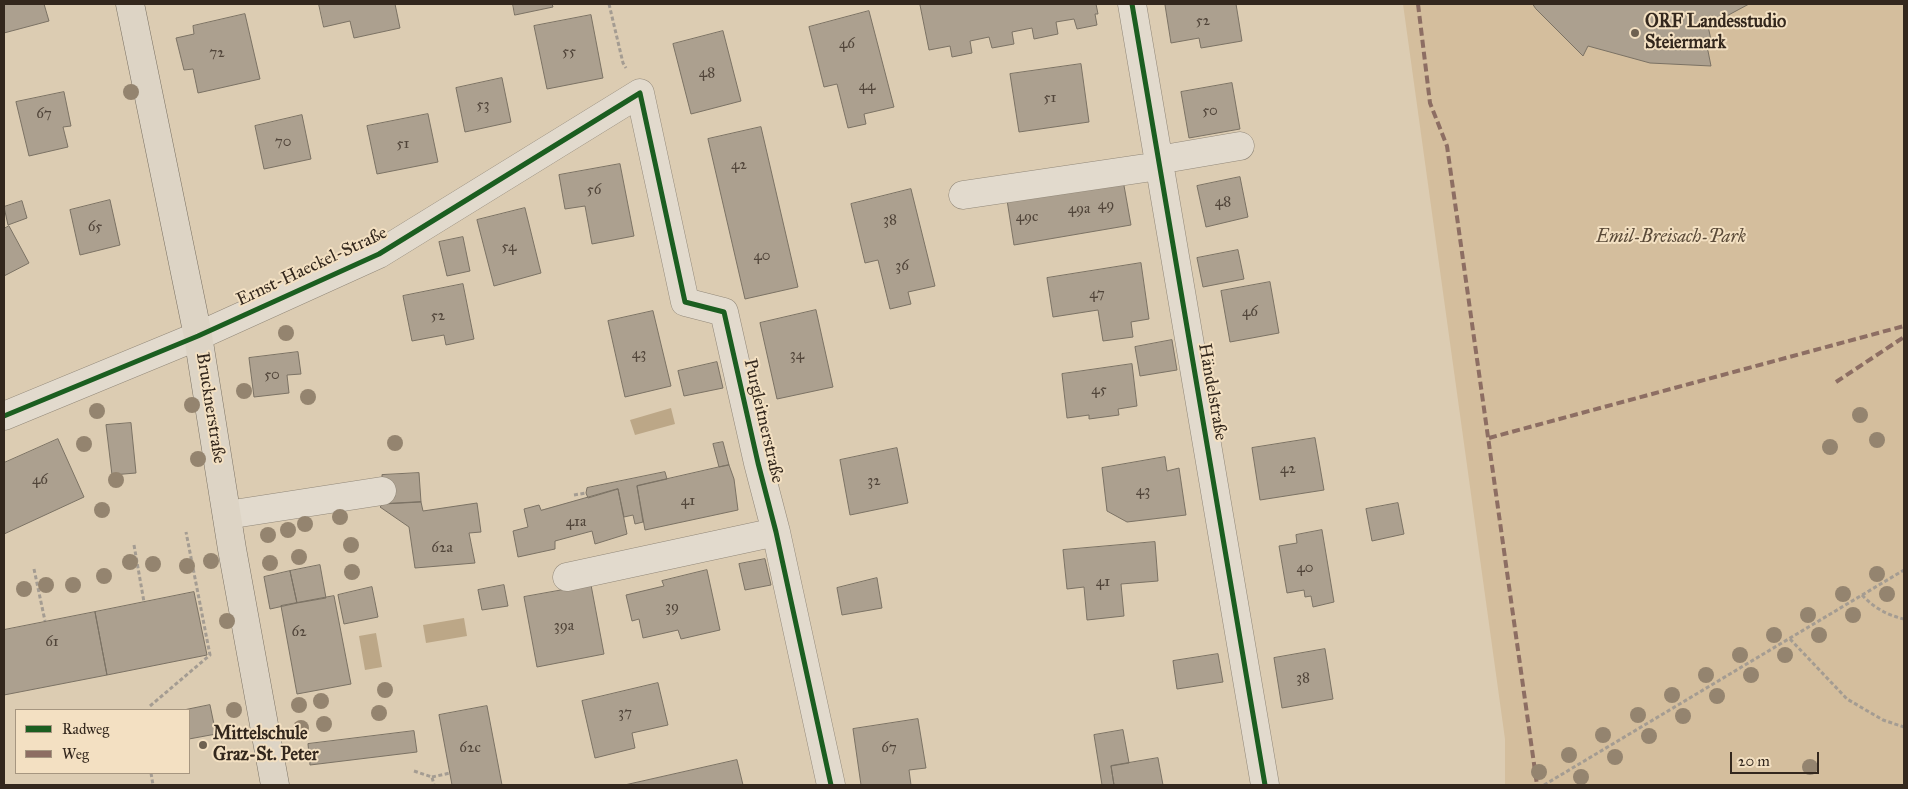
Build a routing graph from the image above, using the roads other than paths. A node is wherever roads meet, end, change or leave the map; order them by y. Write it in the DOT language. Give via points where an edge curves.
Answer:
graph roads {
  1 [pos="130,4"];
  2 [pos="1132,4"];
  3 [pos="640,92"];
  4 [pos="1240,146"];
  5 [pos="1159,163"];
  6 [pos="963,195"];
  7 [pos="198,336"];
  8 [pos="4,416"];
  9 [pos="382,491"];
  10 [pos="227,515"];
  11 [pos="776,532"];
  12 [pos="567,577"];
  13 [pos="276,785"];
  14 [pos="831,785"];
  15 [pos="1265,785"];
  1 -- 7 [label="main road, Brucknerstraße"];
  2 -- 5 [label="street, Händelstraße"];
  3 -- 7 [label="street, Ernst-Haeckel-Straße" via="379,254"];
  3 -- 11 [label="street, Purgleitnerstraße" via="685,302 724,312"];
  4 -- 5 [label="street"];
  5 -- 6 [label="street"];
  5 -- 15 [label="street, Händelstraße"];
  7 -- 8 [label="street, Ernst-Haeckel-Straße"];
  7 -- 10 [label="main road, Brucknerstraße"];
  9 -- 10 [label="street"];
  10 -- 13 [label="main road, Brucknerstraße"];
  11 -- 12 [label="street"];
  11 -- 14 [label="street, Purgleitnerstraße"];
}
